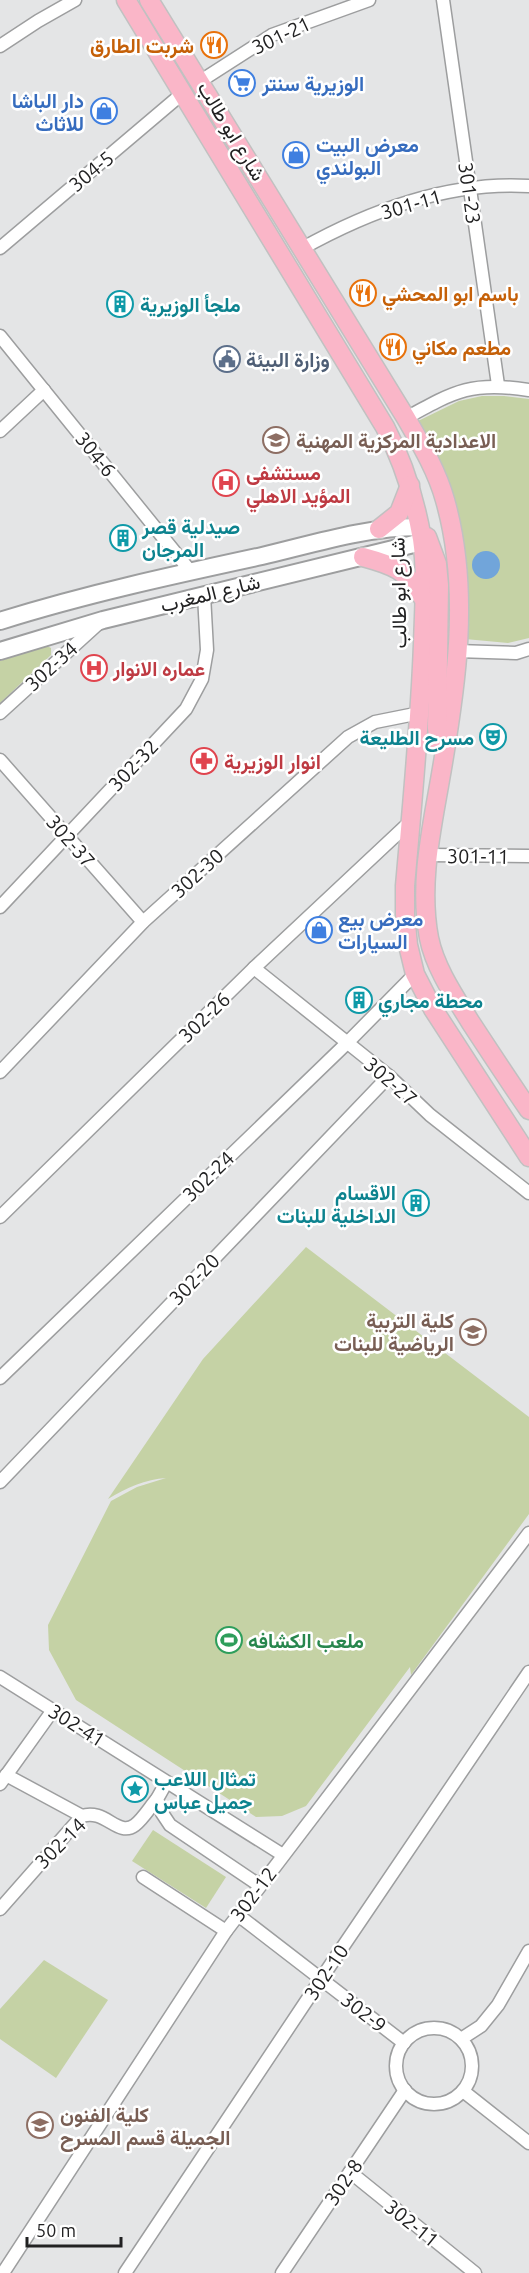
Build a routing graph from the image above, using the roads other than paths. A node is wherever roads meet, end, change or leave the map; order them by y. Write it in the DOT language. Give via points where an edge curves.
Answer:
graph roads {
  1 [pos="75,0"];
  2 [pos="126,0"];
  3 [pos="149,0"];
  4 [pos="369,0"];
  5 [pos="443,0"];
  6 [pos="0,46"];
  7 [pos="199,82"];
  8 [pos="183,93"];
  9 [pos="529,186"];
  10 [pos="469,189"];
  11 [pos="0,248"];
  12 [pos="301,249"];
  13 [pos="0,336"];
  14 [pos="498,385"];
  15 [pos="45,390"];
  16 [pos="529,390"];
  17 [pos="406,418"];
  18 [pos="0,431"];
  19 [pos="410,485"];
  20 [pos="445,498"];
  21 [pos="379,529"];
  22 [pos="423,536"];
  23 [pos="363,557"];
  24 [pos="191,572"];
  25 [pos="204,595"];
  26 [pos="424,600"];
  27 [pos="6,620"];
  28 [pos="103,620"];
  29 [pos="20,644"];
  30 [pos="529,649"];
  31 [pos="0,651"];
  32 [pos="457,651"];
  33 [pos="0,713"];
  34 [pos="420,713"];
  35 [pos="0,760"];
  36 [pos="442,766"];
  37 [pos="411,821"];
  38 [pos="66,835"];
  39 [pos="427,855"];
  40 [pos="529,856"];
  41 [pos="0,907"];
  42 [pos="142,922"];
  43 [pos="254,968"];
  44 [pos="415,974"];
  45 [pos="347,1043"];
  46 [pos="0,1072"];
  47 [pos="388,1076"];
  48 [pos="526,1099"];
  49 [pos="529,1157"];
  50 [pos="529,1193"];
  51 [pos="0,1217"];
  52 [pos="0,1377"];
  53 [pos="0,1482"];
  54 [pos="529,1533"];
  55 [pos="529,1672"];
  56 [pos="0,1677"];
  57 [pos="53,1710"];
  58 [pos="3,1779"];
  59 [pos="166,1783"];
  60 [pos="157,1799"];
  61 [pos="82,1816"];
  62 [pos="283,1855"];
  63 [pos="143,1877"];
  64 [pos="260,1885"];
  65 [pos="0,1909"];
  66 [pos="238,1915"];
  67 [pos="226,1931"];
  68 [pos="529,1951"];
  69 [pos="321,1979"];
  70 [pos="461,2039"];
  71 [pos="404,2043"];
  72 [pos="405,2090"];
  73 [pos="463,2091"];
  74 [pos="529,2143"];
  75 [pos="350,2172"];
  76 [pos="3,2273"];
  77 [pos="125,2273"];
  78 [pos="282,2273"];
  79 [pos="475,2273"];
  1 -- 6 [label="street"];
  2 -- 8 [label="main road, شارع ابو طالب"];
  3 -- 7 [label="main road, شارع ابو طالب"];
  4 -- 7 [label="street, 301-21" via="272,35"];
  5 -- 10 [label="street, 301-23"];
  7 -- 12 [label="main road, شارع ابو طالب"];
  8 -- 11 [label="street, 304-5"];
  8 -- 19 [label="main road, شارع ابو طالب" via="385,427"];
  9 -- 10 [label="street, 301-11"];
  10 -- 12 [label="street, 301-11" via="389,208"];
  10 -- 14 [label="street, 301-23"];
  12 -- 17 [label="main road, شارع ابو طالب"];
  13 -- 15 [label="street, 304-6"];
  14 -- 16 [label="street"];
  14 -- 17 [label="street" via="455,392"];
  15 -- 18 [label="street"];
  15 -- 24 [label="street, 304-6"];
  17 -- 20 [label="main road, شارع ابو طالب"];
  19 -- 21 [label="main road" via="399,513"];
  19 -- 22 [label="main road, شارع ابو طالب"];
  20 -- 22 [label="main road" via="442,519 435,532"];
  20 -- 32 [label="main road, شارع ابو طالب" via="459,594"];
  21 -- 22 [label="street, شارع المغرب"];
  21 -- 24 [label="street, شارع المغرب"];
  22 -- 23 [label="street, شارع المغرب"];
  22 -- 26 [label="main road, شارع ابو طالب"];
  22 -- 36 [label="main road" via="437,564 439,585 437,728"];
  23 -- 25 [label="street, شارع المغرب"];
  23 -- 26 [label="main road" via="397,568 411,579"];
  24 -- 27 [label="street, شارع المغرب"];
  25 -- 28 [label="street, شارع المغرب"];
  25 -- 38 [label="street, 302-32" via="207,650 202,679 186,709"];
  26 -- 34 [label="main road, شارع ابو طالب"];
  27 -- 29 [label="street"];
  28 -- 29 [label="street, شارع المغرب"];
  28 -- 33 [label="street, 302-34"];
  29 -- 31 [label="street, شارع المغرب"];
  30 -- 32 [label="street"];
  32 -- 36 [label="main road, شارع ابو طالب"];
  34 -- 37 [label="main road, شارع ابو طالب"];
  34 -- 42 [label="street, 302-30" via="375,722 348,737"];
  35 -- 38 [label="street, 302-37"];
  36 -- 39 [label="main road, شارع ابو طالب"];
  37 -- 43 [label="street, 302-26"];
  37 -- 44 [label="main road, شارع ابو طالب" via="405,914"];
  38 -- 41 [label="street, 302-32"];
  38 -- 42 [label="street, 302-37"];
  39 -- 40 [label="street, 301-11"];
  39 -- 48 [label="main road, شارع ابو طالب" via="425,907 429,939 439,969"];
  42 -- 46 [label="street, 302-30"];
  43 -- 45 [label="street, 302-27"];
  43 -- 51 [label="street, 302-26"];
  44 -- 45 [label="street, 302-24"];
  44 -- 49 [label="main road, شارع ابو طالب" via="433,1010"];
  45 -- 47 [label="street, 302-27"];
  45 -- 52 [label="street, 302-24"];
  47 -- 50 [label="street, 302-27" via="430,1115"];
  47 -- 53 [label="street, 302-20"];
  54 -- 62 [label="street, 302-12"];
  55 -- 69 [label="street, 302-10"];
  56 -- 57 [label="street, 302-41"];
  57 -- 58 [label="street"];
  57 -- 59 [label="street, 302-41"];
  58 -- 61 [label="street"];
  59 -- 60 [label="street"];
  59 -- 62 [label="street, 302-41"];
  60 -- 61 [label="street, 302-14" via="129,1828 94,1814"];
  60 -- 64 [label="street" via="171,1825"];
  61 -- 65 [label="street, 302-14"];
  62 -- 64 [label="street, 302-12"];
  63 -- 67 [label="street"];
  64 -- 66 [label="street, 302-12"];
  66 -- 67 [label="street, 302-12"];
  66 -- 69 [label="street, 302-9"];
  67 -- 76 [label="street, 302-12"];
  68 -- 70 [label="street" via="498,2005 481,2026"];
  69 -- 71 [label="street, 302-9"];
  69 -- 77 [label="street, 302-10"];
  70 -- 71 [label="street" via="445,2030 426,2029"];
  70 -- 73 [label="street" via="472,2059 469,2081"];
  71 -- 72 [label="street" via="396,2067"];
  72 -- 73 [label="street" via="428,2103 453,2099"];
  72 -- 75 [label="street, 302-8"];
  73 -- 74 [label="street"];
  75 -- 78 [label="street, 302-8"];
  75 -- 79 [label="street, 302-11"];
}
